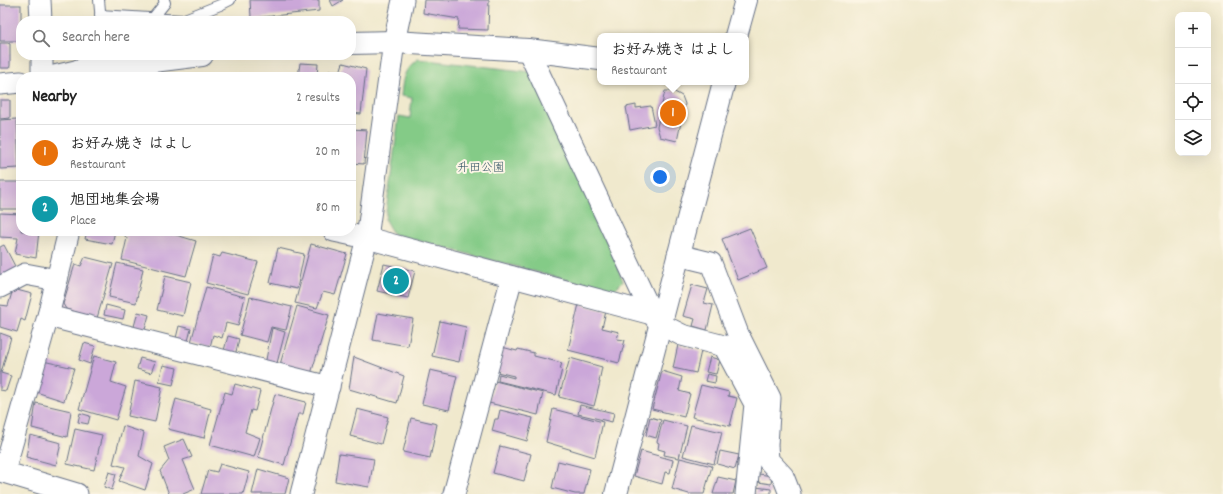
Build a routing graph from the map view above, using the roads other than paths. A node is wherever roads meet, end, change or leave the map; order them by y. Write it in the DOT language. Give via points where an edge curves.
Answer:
graph roads {
  1 [pos="40,0"];
  2 [pos="99,0"];
  3 [pos="164,0"];
  4 [pos="230,0"];
  5 [pos="403,0"];
  6 [pos="746,0"];
  7 [pos="41,16"];
  8 [pos="101,16"];
  9 [pos="155,16"];
  10 [pos="193,16"];
  11 [pos="737,33"];
  12 [pos="394,42"];
  13 [pos="356,43"];
  14 [pos="528,50"];
  15 [pos="597,59"];
  16 [pos="42,60"];
  17 [pos="120,60"];
  18 [pos="104,61"];
  19 [pos="42,72"];
  20 [pos="84,72"];
  21 [pos="16,82"];
  22 [pos="0,84"];
  23 [pos="723,85"];
  24 [pos="68,236"];
  25 [pos="356,236"];
  26 [pos="367,238"];
  27 [pos="678,255"];
  28 [pos="512,276"];
  29 [pos="57,280"];
  30 [pos="0,287"];
  31 [pos="48,316"];
  32 [pos="656,319"];
  33 [pos="329,387"];
  34 [pos="2,472"];
  35 [pos="76,494"];
  36 [pos="301,494"];
  37 [pos="454,494"];
  38 [pos="616,494"];
  39 [pos="746,494"];
  40 [pos="790,494"];
  1 -- 7 [label="street"];
  2 -- 8 [label="lane"];
  3 -- 9 [label="lane" via="165,3"];
  4 -- 10 [label="lane"];
  5 -- 12 [label="street"];
  6 -- 11 [label="street"];
  12 -- 13 [label="street"];
  12 -- 14 [label="street"];
  12 -- 26 [label="street"];
  14 -- 15 [label="street"];
  14 -- 32 [label="street"];
  16 -- 19 [label="street"];
  17 -- 18 [label="street"];
  18 -- 20 [label="street"];
  21 -- 22 [label="street"];
  23 -- 27 [label="street"];
  24 -- 29 [label="street"];
  25 -- 26 [label="street"];
  26 -- 28 [label="street"];
  26 -- 33 [label="street"];
  27 -- 32 [label="street"];
  27 -- 40 [label="street" via="711,263 738,334 770,398 768,460 783,476"];
  28 -- 32 [label="street"];
  28 -- 37 [label="street"];
  29 -- 30 [label="street" via="25,274"];
  29 -- 31 [label="street"];
  31 -- 33 [label="street"];
  31 -- 34 [label="street"];
  32 -- 38 [label="street"];
  32 -- 39 [label="street" via="682,335 724,346 755,404"];
  33 -- 36 [label="street"];
  34 -- 35 [label="street"];
}
